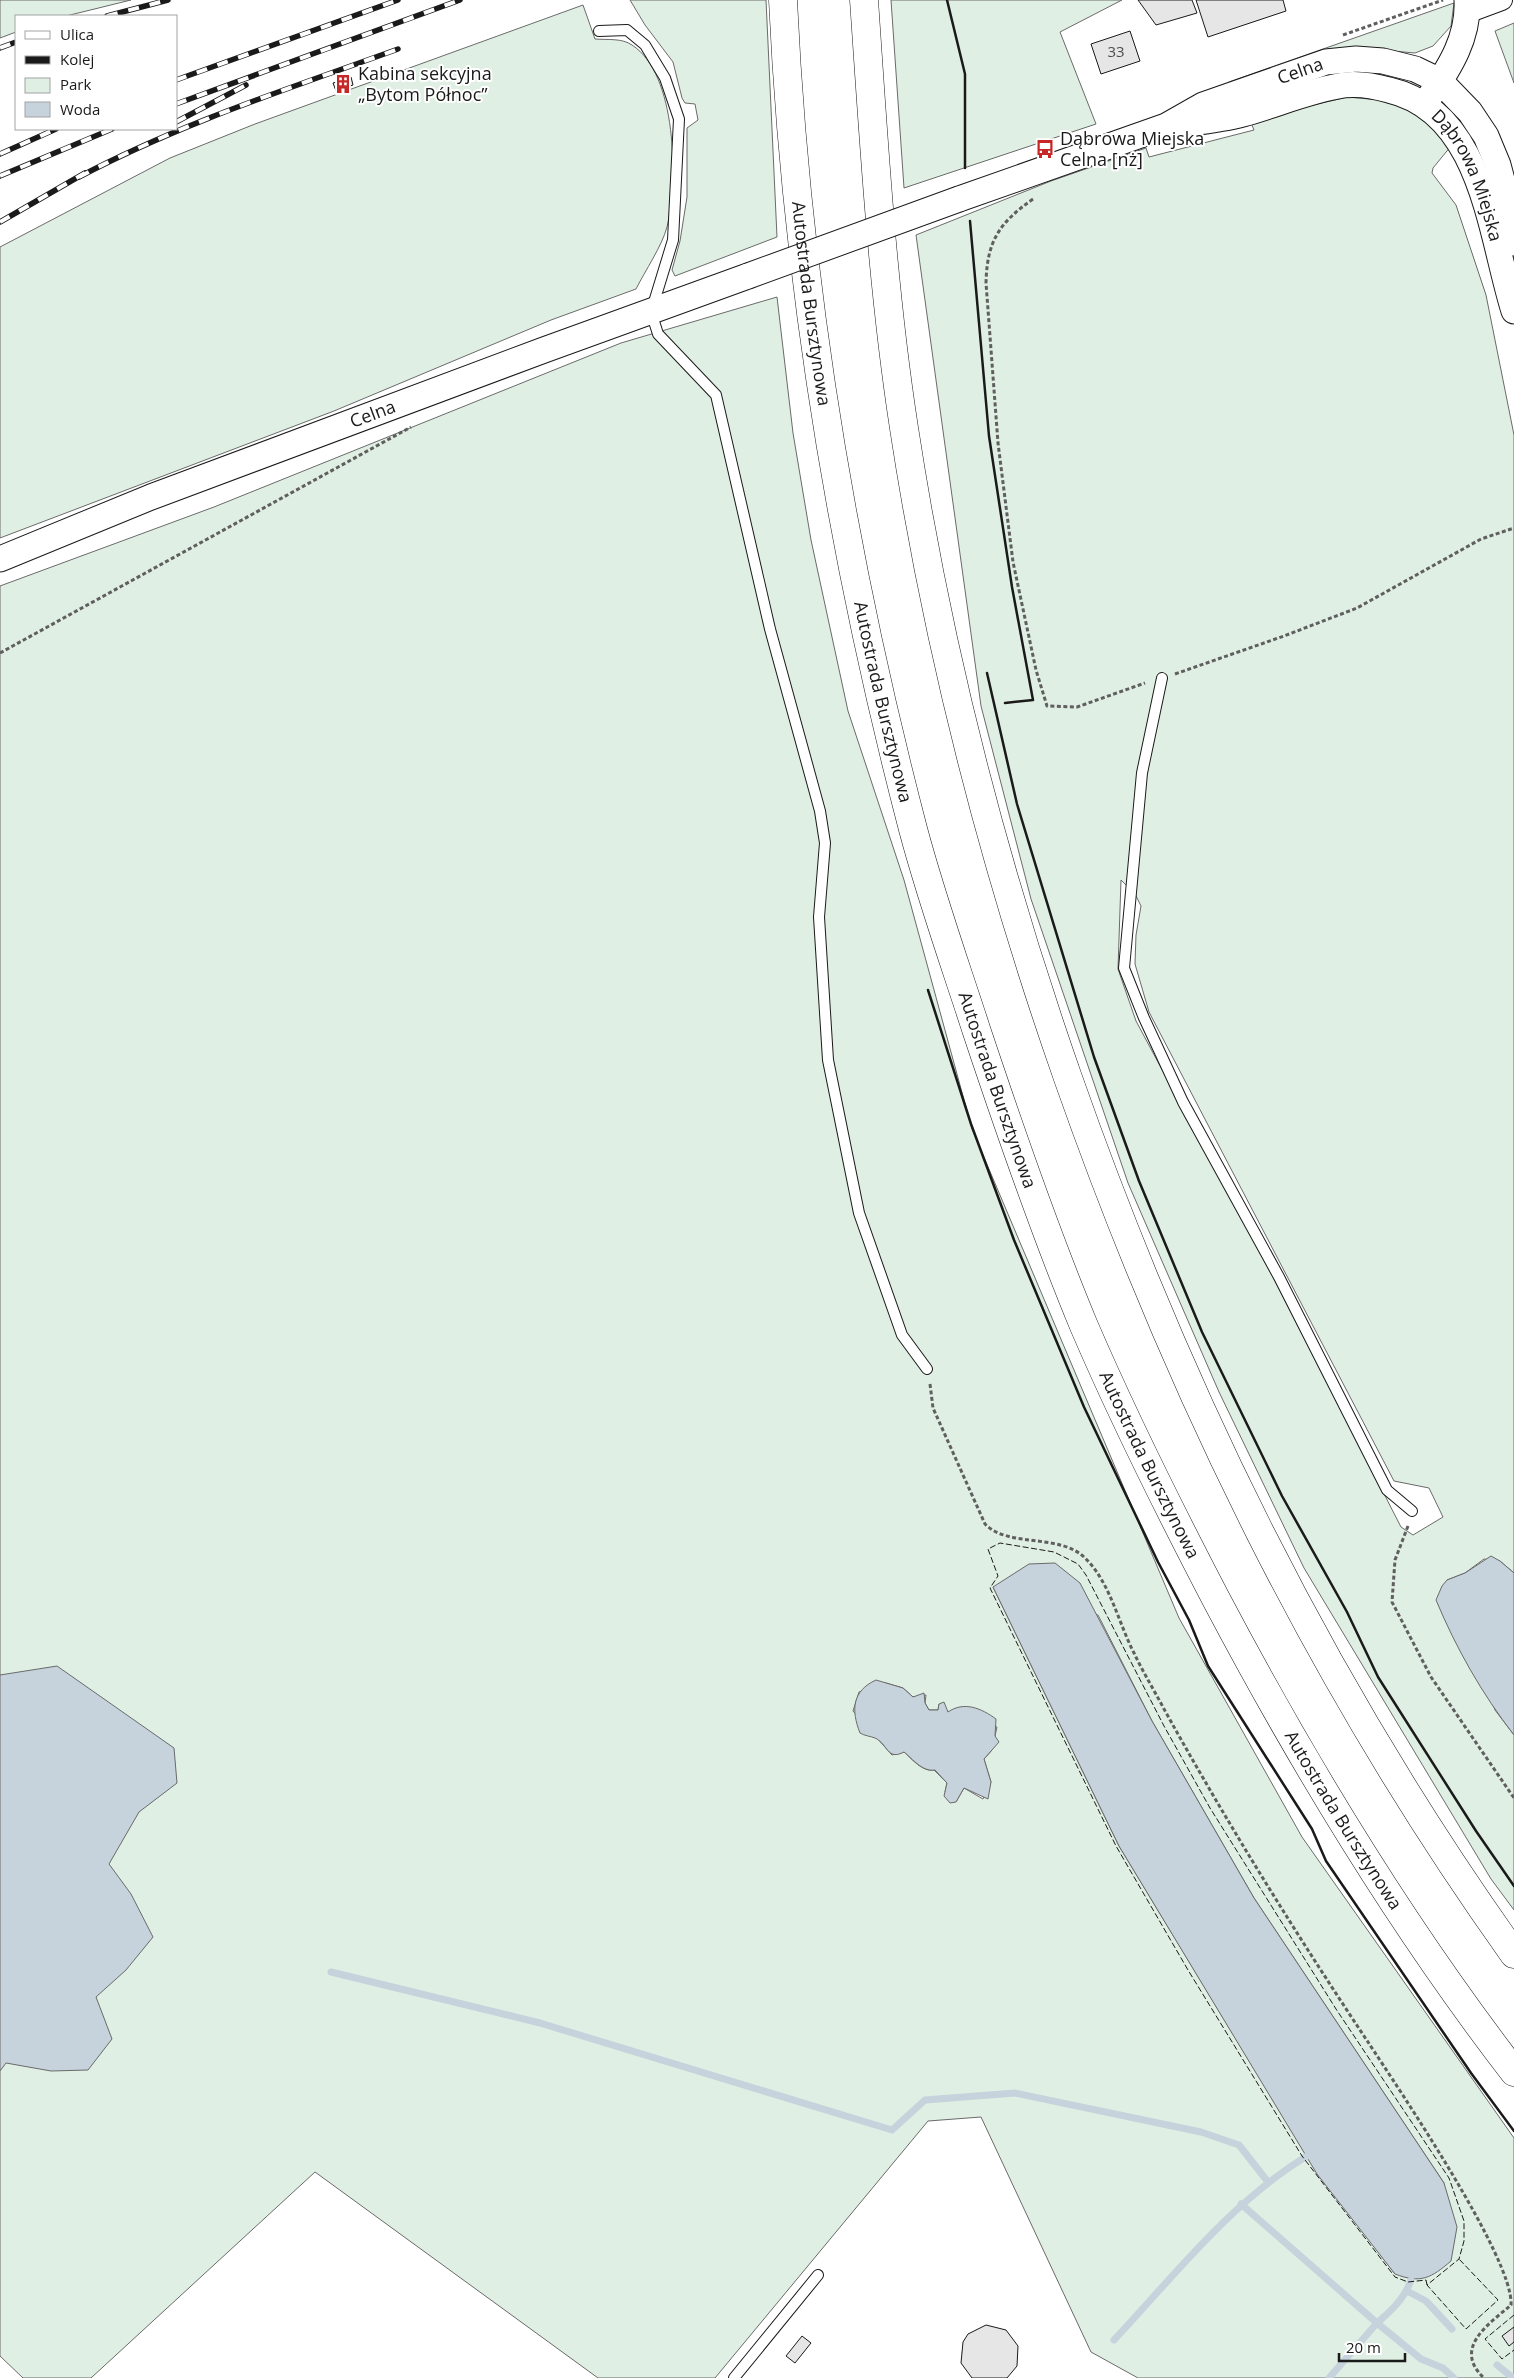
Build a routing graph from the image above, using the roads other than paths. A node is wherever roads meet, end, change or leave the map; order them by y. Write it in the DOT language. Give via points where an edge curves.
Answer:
graph roads {
  1 [pos="783,0"];
  2 [pos="864,0"];
  3 [pos="1502,0"];
  4 [pos="1467,6"];
  5 [pos="599,31"];
  6 [pos="1440,82"];
  7 [pos="1424,104"];
  8 [pos="1166,126"];
  9 [pos="1514,243"];
  10 [pos="1514,311"];
  11 [pos="651,312"];
  12 [pos="0,559"];
  13 [pos="1162,678"];
  14 [pos="927,1369"];
  15 [pos="1412,1511"];
  16 [pos="1514,1954"];
  17 [pos="1514,2072"];
  18 [pos="818,2274"];
  19 [pos="734,2378"];
  1 -- 17 [label="highway, Autostrada Bursztynowa" via="797,202 818,363 853,572 914,833 1010,1133 1050,1241 1114,1393 1166,1502 1260,1682 1340,1818 1428,1953"];
  2 -- 16 [label="highway" via="885,271 918,513 971,763 1018,927 1056,1043 1129,1245 1246,1509 1300,1614 1351,1701 1416,1807"];
  3 -- 4 [label="street"];
  4 -- 6 [label="street, Dąbrowa Miejska" via="1456,54"];
  5 -- 11 [label="lane" via="627,30 645,45 665,78 679,119 673,240"];
  6 -- 7 [label="street, Dąbrowa Miejska"];
  6 -- 8 [label="street, Celna" via="1414,69 1383,60 1326,62 1203,105"];
  6 -- 9 [label="street, Dąbrowa Miejska" via="1459,99 1486,136 1505,190"];
  7 -- 8 [label="street, Celna" via="1404,93 1370,85 1346,85 1234,116"];
  7 -- 10 [label="street, Dąbrowa Miejska" via="1444,120 1477,176"];
  8 -- 11 [label="street, Celna, bridge"];
  11 -- 12 [label="street, Celna" via="160,494"];
  11 -- 14 [label="lane" via="658,334 716,395 770,629 820,811 825,842 819,916 828,1060 859,1213 902,1335"];
  13 -- 15 [label="lane" via="1142,773 1124,968 1183,1102 1279,1277 1387,1490"];
  18 -- 19 [label="lane"];
}
